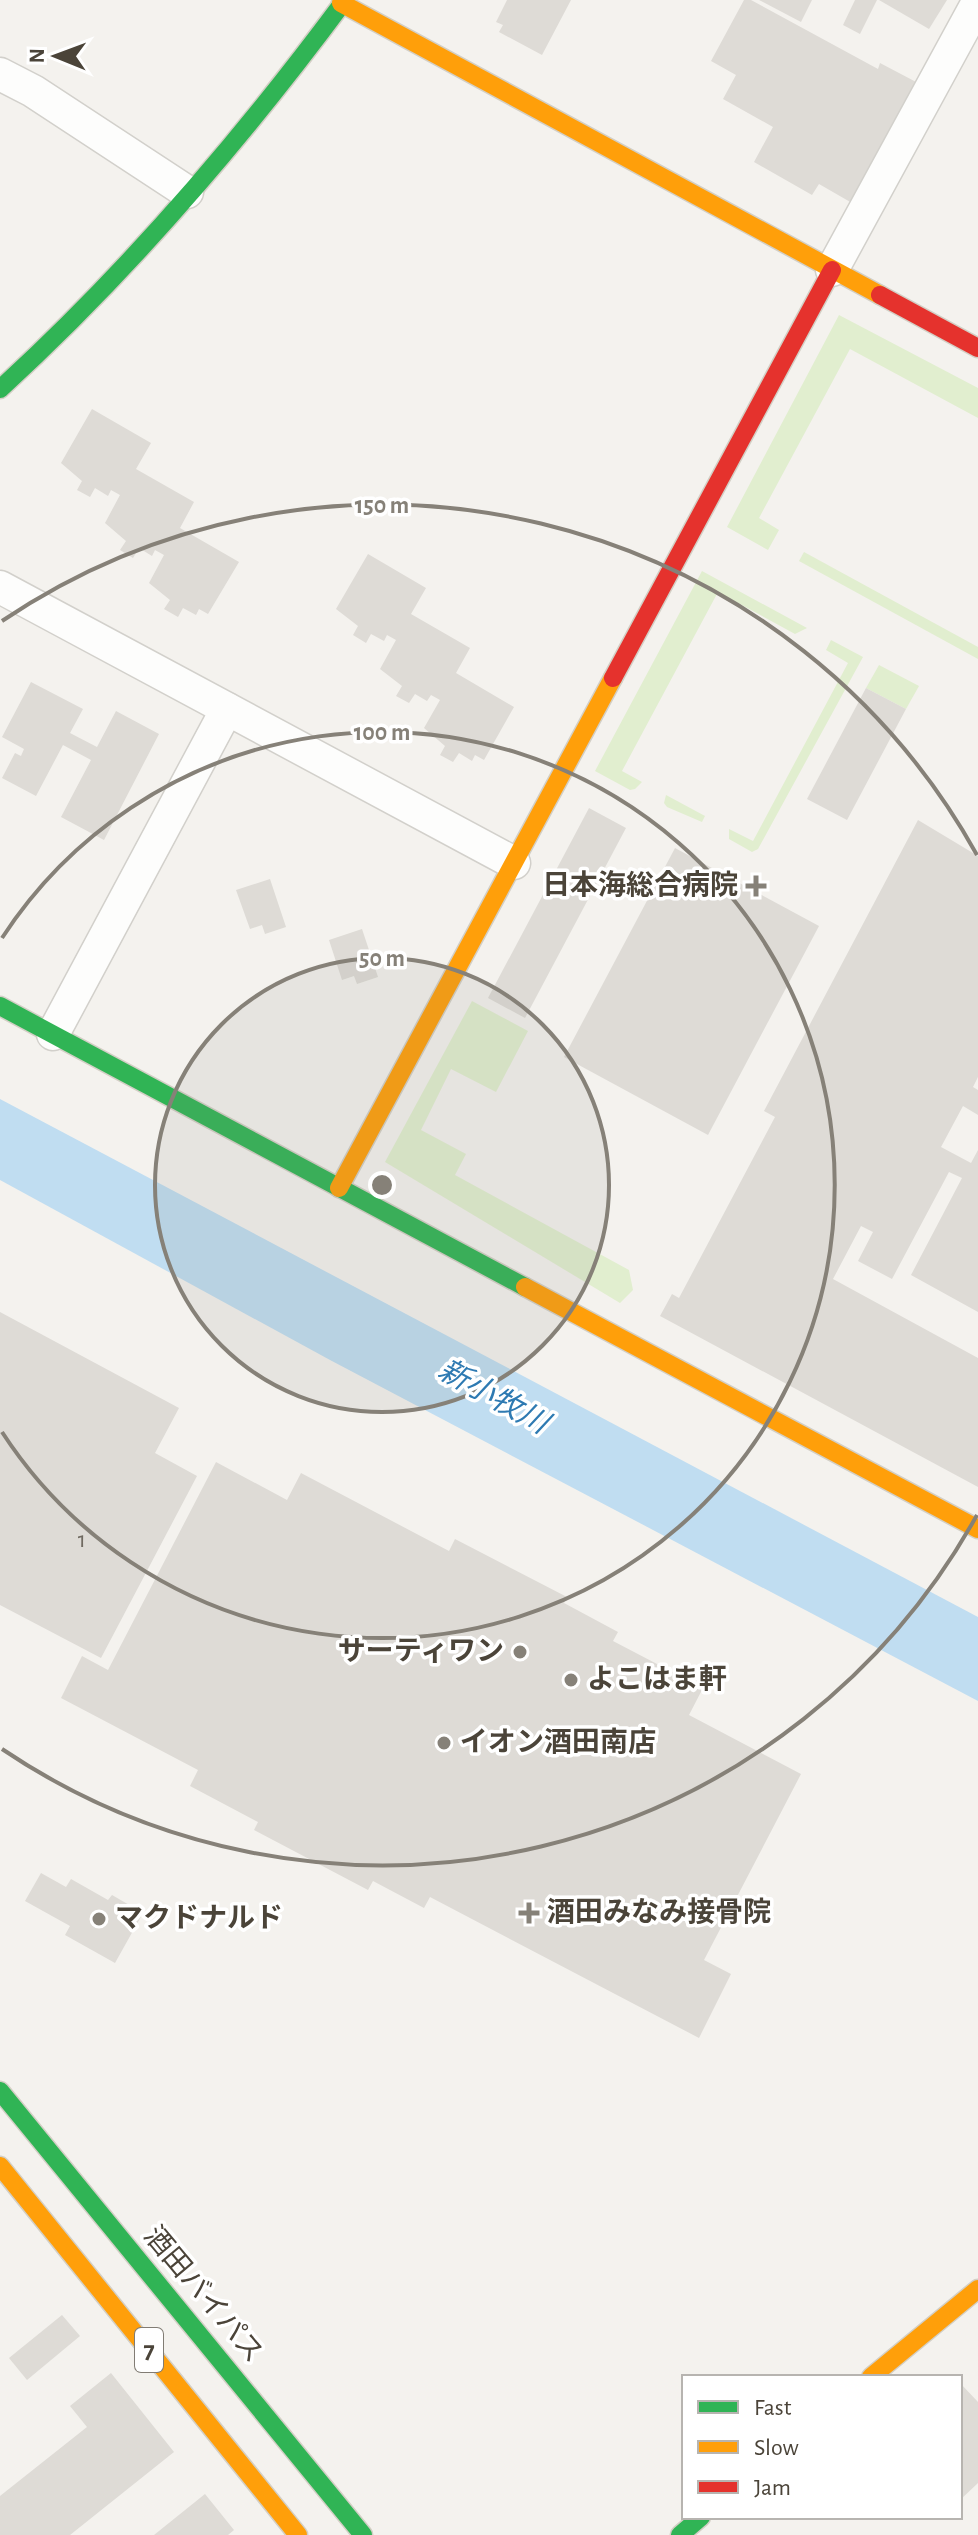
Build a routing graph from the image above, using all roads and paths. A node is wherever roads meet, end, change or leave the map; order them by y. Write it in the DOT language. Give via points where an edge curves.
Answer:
graph roads {
  1 [pos="343,1"];
  2 [pos="978,2"];
  3 [pos="0,74"];
  4 [pos="187,192"];
  5 [pos="832,270"];
  6 [pos="978,348"];
  7 [pos="0,389"];
  8 [pos="0,587"];
  9 [pos="227,709"];
  10 [pos="514,863"];
  11 [pos="0,1006"];
  12 [pos="53,1034"];
  13 [pos="339,1188"];
  14 [pos="978,1529"];
  15 [pos="0,2091"];
  16 [pos="0,2166"];
  17 [pos="978,2289"];
  18 [pos="873,2375"];
  19 [pos="699,2519"];
  20 [pos="298,2535"];
  21 [pos="363,2535"];
  22 [pos="680,2535"];
  1 -- 4 [label="main road" via="270,101"];
  1 -- 5 [label="main road"];
  2 -- 5 [label="street"];
  3 -- 4 [label="street"];
  4 -- 7 [label="main road" via="70,325"];
  5 -- 6 [label="main road"];
  5 -- 10 [label="main road"];
  8 -- 9 [label="street"];
  9 -- 10 [label="street"];
  9 -- 12 [label="street"];
  10 -- 13 [label="main road"];
  11 -- 12 [label="main road"];
  12 -- 13 [label="main road"];
  13 -- 14 [label="main road"];
  15 -- 21 [label="main road, 酒田バイパス / 7"];
  16 -- 20 [label="main road, 7"];
  17 -- 18 [label="main road"];
  19 -- 22 [label="main road"];
}
